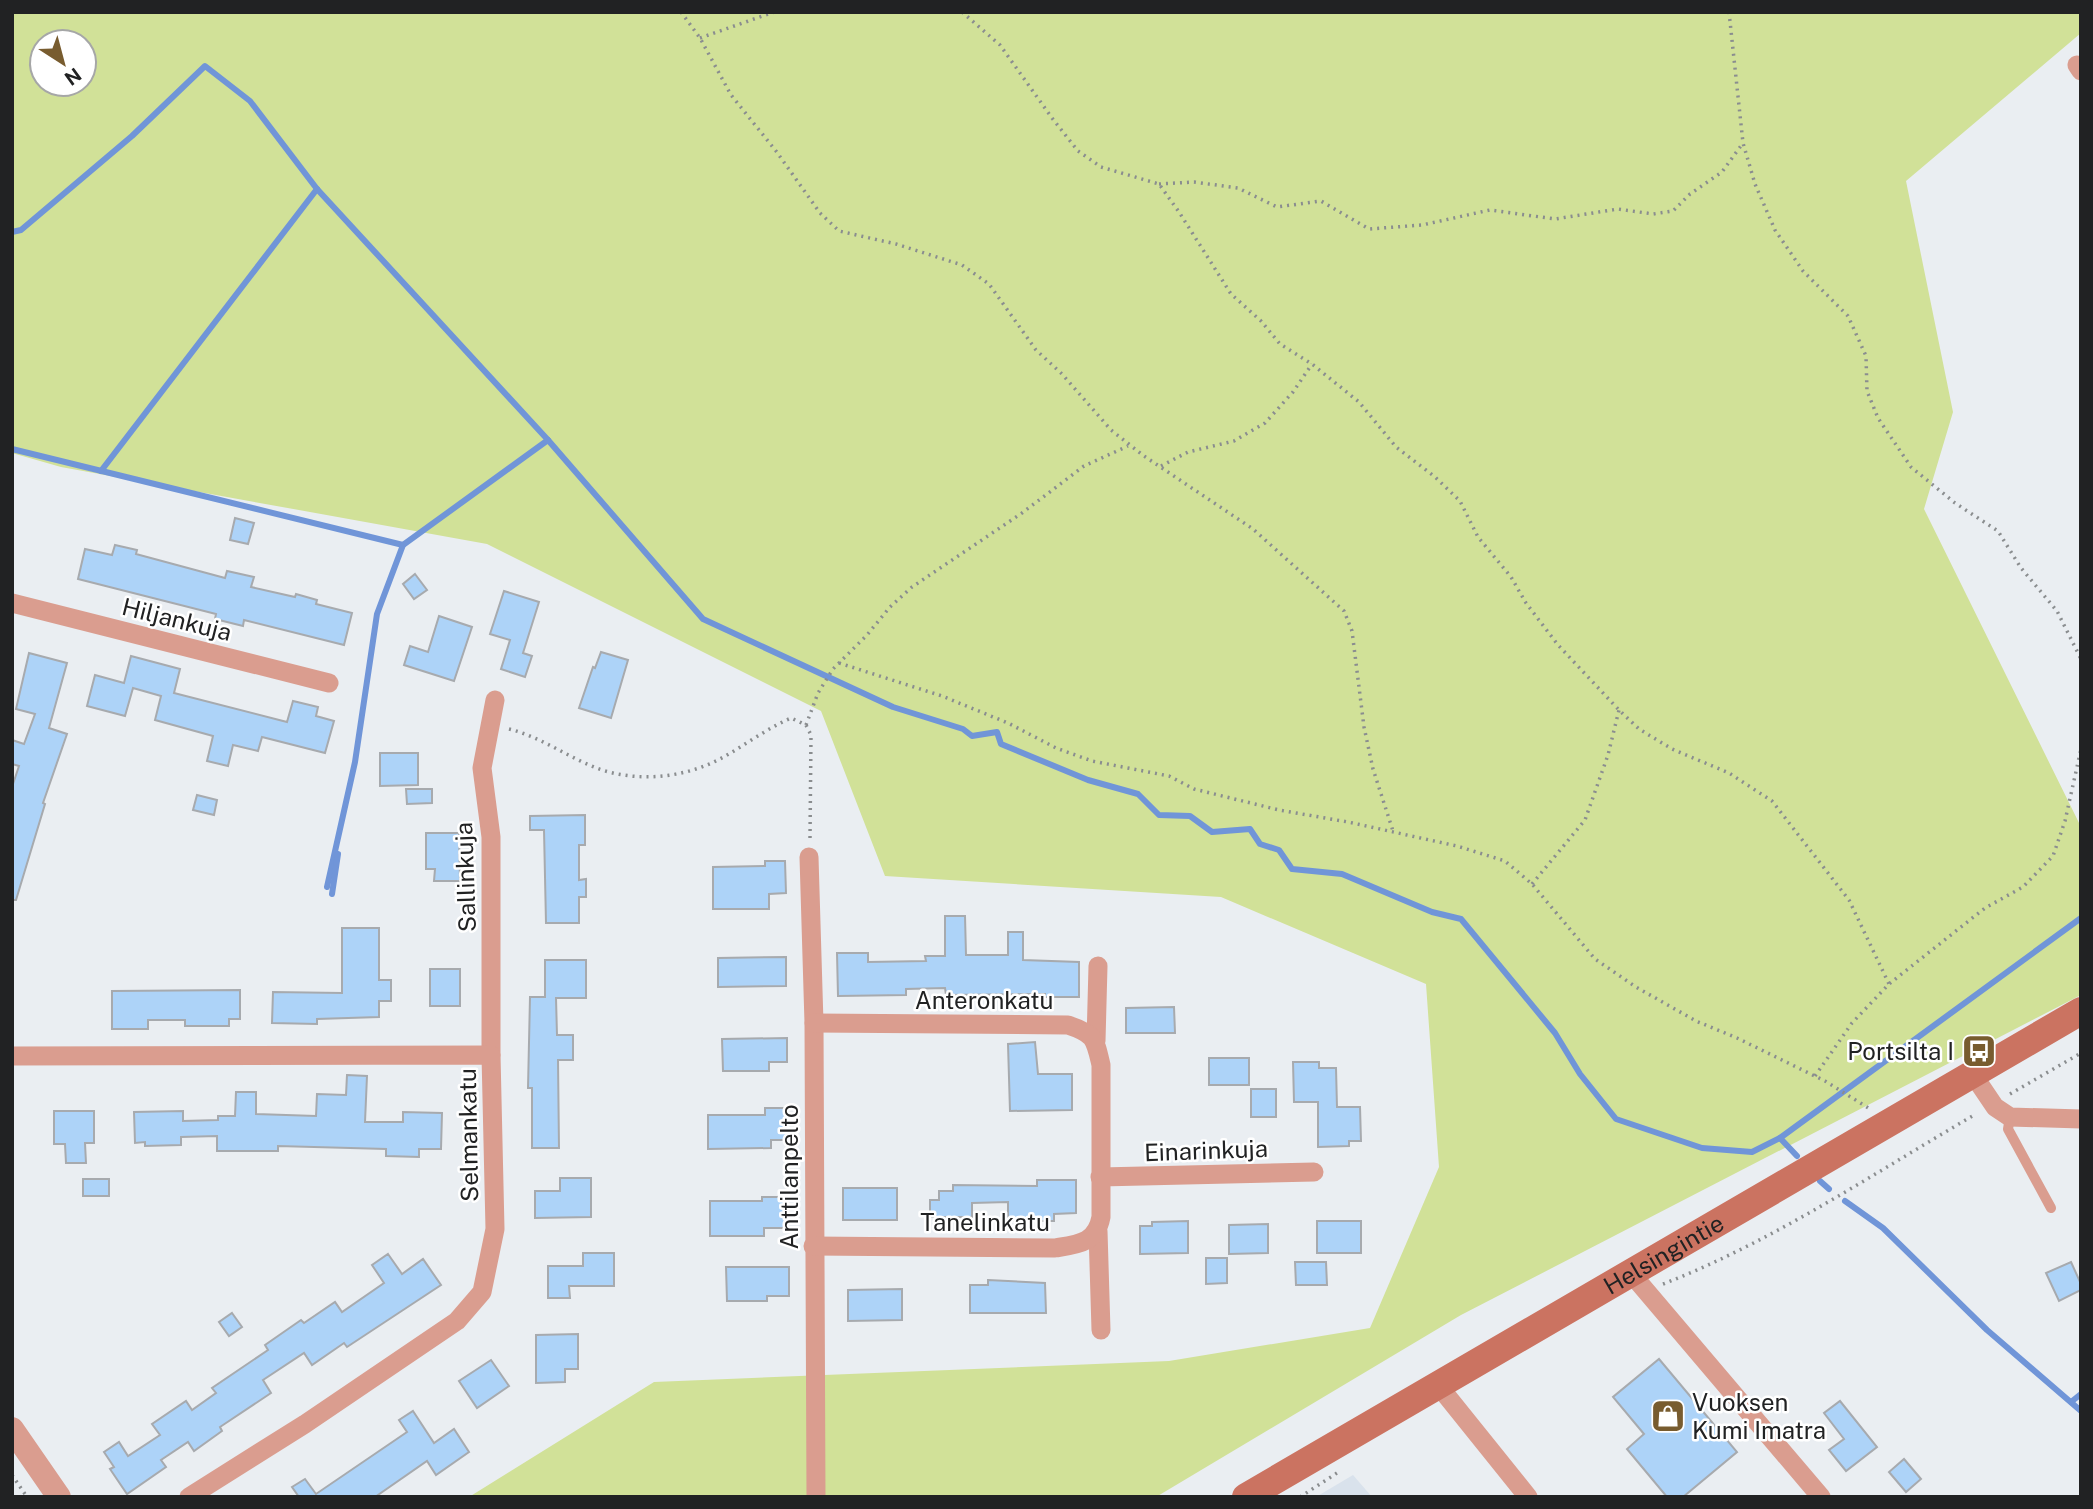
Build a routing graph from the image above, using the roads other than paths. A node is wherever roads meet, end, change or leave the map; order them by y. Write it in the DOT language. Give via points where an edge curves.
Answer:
graph roads {
  1 [pos="12,603"];
  2 [pos="329,683"];
  3 [pos="495,699"];
  4 [pos="810,857"];
  5 [pos="1098,966"];
  6 [pos="2081,1011"];
  7 [pos="814,1023"];
  8 [pos="1096,1041"];
  9 [pos="491,1055"];
  10 [pos="12,1056"];
  11 [pos="1972,1073"];
  12 [pos="2010,1117"];
  13 [pos="2081,1119"];
  14 [pos="1314,1172"];
  15 [pos="1100,1177"];
  16 [pos="2051,1208"];
  17 [pos="1098,1231"];
  18 [pos="813,1245"];
  19 [pos="1637,1282"];
  20 [pos="1101,1330"];
  21 [pos="1438,1385"];
  22 [pos="12,1429"];
  23 [pos="59,1497"];
  24 [pos="189,1497"];
  25 [pos="816,1497"];
  26 [pos="1246,1497"];
  27 [pos="1528,1497"];
  28 [pos="1821,1497"];
  1 -- 2 [label="street, Hiljankuja"];
  3 -- 9 [label="street, Sallinkuja" via="482,768 491,837"];
  4 -- 7 [label="street, Anttilanpelto"];
  5 -- 8 [label="street"];
  6 -- 11 [label="main road, Helsingintie"];
  7 -- 8 [label="street, Anteronkatu" via="1069,1025"];
  7 -- 18 [label="street, Anttilanpelto"];
  8 -- 15 [label="street" via="1101,1065"];
  9 -- 10 [label="street, Selmankatu"];
  9 -- 24 [label="street, Selmankatu" via="495,1229 482,1292 457,1321"];
  11 -- 12 [label="street" via="1993,1104"];
  11 -- 19 [label="main road, Helsingintie"];
  12 -- 13 [label="street"];
  12 -- 16 [label="lane" via="2008,1129"];
  14 -- 15 [label="street, Einarinkuja"];
  15 -- 17 [label="street"];
  17 -- 18 [label="street, Tanelinkatu" via="1082,1244 1055,1248"];
  17 -- 20 [label="street"];
  18 -- 25 [label="street, Anttilanpelto"];
  19 -- 21 [label="main road, Helsingintie"];
  19 -- 28 [label="street"];
  21 -- 26 [label="main road, Helsingintie"];
  21 -- 27 [label="street"];
  22 -- 23 [label="street"];
}
